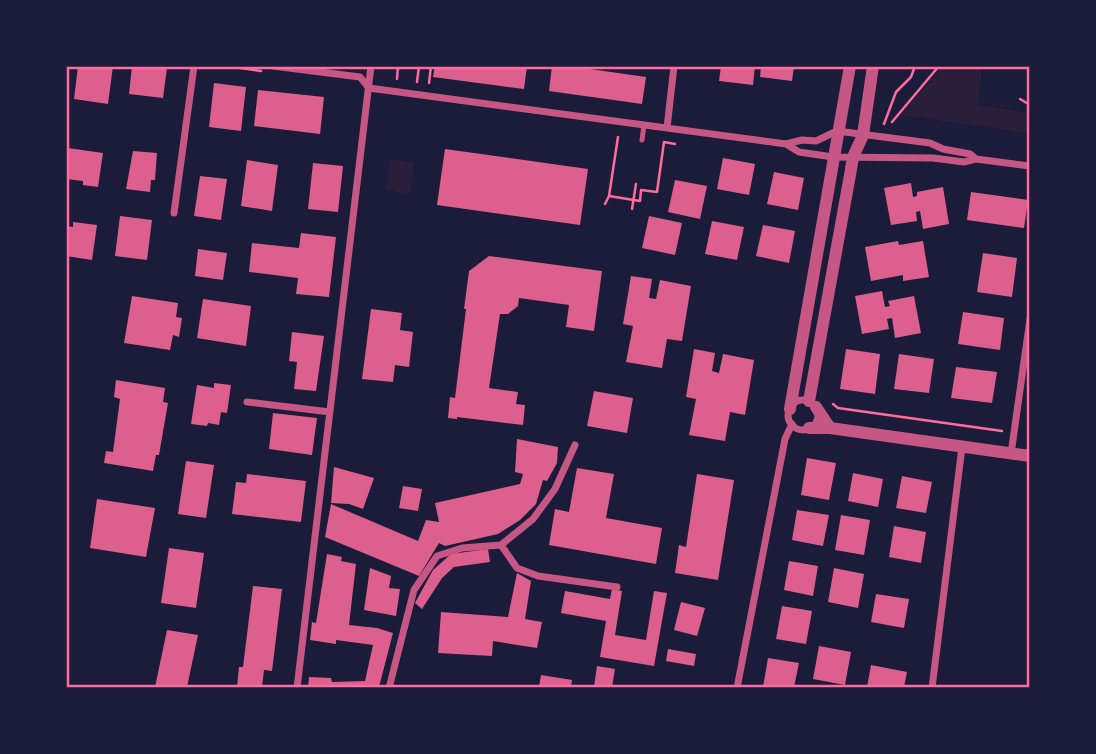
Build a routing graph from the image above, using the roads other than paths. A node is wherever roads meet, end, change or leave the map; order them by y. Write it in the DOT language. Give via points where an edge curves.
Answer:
graph roads {
  1 [pos="194,66"];
  2 [pos="273,66"];
  3 [pos="371,66"];
  4 [pos="674,66"];
  5 [pos="850,66"];
  6 [pos="873,66"];
  7 [pos="369,88"];
  8 [pos="644,125"];
  9 [pos="667,128"];
  10 [pos="837,131"];
  11 [pos="863,135"];
  12 [pos="642,140"];
  13 [pos="786,144"];
  14 [pos="832,157"];
  15 [pos="853,157"];
  16 [pos="976,159"];
  17 [pos="1030,166"];
  18 [pos="174,213"];
  19 [pos="1030,319"];
  20 [pos="247,402"];
  21 [pos="812,404"];
  22 [pos="790,409"];
  23 [pos="330,412"];
  24 [pos="792,424"];
  25 [pos="809,428"];
  26 [pos="830,428"];
  27 [pos="575,445"];
  28 [pos="962,447"];
  29 [pos="1011,454"];
  30 [pos="1030,456"];
  31 [pos="501,545"];
  32 [pos="617,586"];
  33 [pos="297,688"];
  34 [pos="389,688"];
  35 [pos="737,688"];
  36 [pos="932,688"];
  1 -- 18 [label="street"];
  2 -- 7 [label="street" via="360,77"];
  3 -- 7 [label="street"];
  4 -- 9 [label="street"];
  5 -- 10 [label="street"];
  6 -- 11 [label="street"];
  7 -- 8 [label="street"];
  7 -- 23 [label="street"];
  8 -- 9 [label="street"];
  8 -- 12 [label="lane"];
  9 -- 13 [label="street"];
  10 -- 11 [label="street"];
  10 -- 13 [label="street" via="816,141"];
  10 -- 14 [label="street"];
  11 -- 15 [label="street"];
  11 -- 16 [label="street" via="930,143"];
  13 -- 14 [label="street" via="799,152"];
  14 -- 15 [label="street"];
  14 -- 22 [label="street"];
  15 -- 16 [label="street"];
  15 -- 21 [label="street"];
  16 -- 17 [label="street"];
  19 -- 29 [label="street"];
  20 -- 23 [label="street"];
  21 -- 22 [label="street" via="798,401"];
  21 -- 25 [label="street" via="817,419"];
  21 -- 26 [label="street"];
  22 -- 24 [label="street"];
  23 -- 33 [label="street"];
  24 -- 25 [label="street"];
  24 -- 35 [label="street" via="785,439"];
  25 -- 26 [label="street"];
  26 -- 28 [label="street"];
  27 -- 31 [label="street" via="555,489 533,519"];
  28 -- 29 [label="street"];
  28 -- 36 [label="street"];
  29 -- 30 [label="street"];
  31 -- 32 [label="street" via="517,568 538,576"];
  31 -- 34 [label="street" via="462,548 438,556 414,590"];
}
